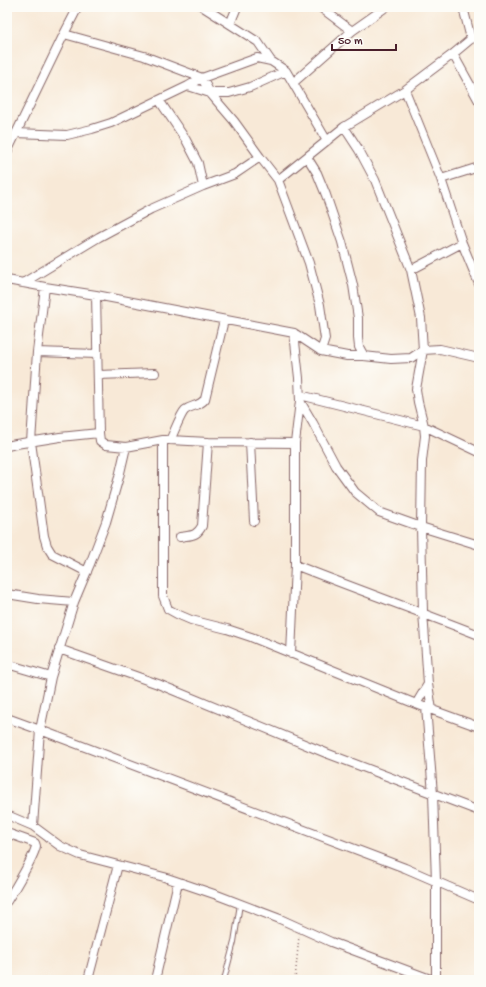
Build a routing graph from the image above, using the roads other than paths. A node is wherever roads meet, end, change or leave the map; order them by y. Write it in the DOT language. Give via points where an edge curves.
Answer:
graph roads {
  1 [pos="78,7"];
  2 [pos="203,7"];
  3 [pos="237,7"];
  4 [pos="320,7"];
  5 [pos="386,7"];
  6 [pos="464,7"];
  7 [pos="230,24"];
  8 [pos="352,30"];
  9 [pos="64,34"];
  10 [pos="475,38"];
  11 [pos="453,54"];
  12 [pos="271,61"];
  13 [pos="286,71"];
  14 [pos="202,78"];
  15 [pos="293,83"];
  16 [pos="188,86"];
  17 [pos="405,90"];
  18 [pos="210,93"];
  19 [pos="159,100"];
  20 [pos="479,101"];
  21 [pos="344,127"];
  22 [pos="16,133"];
  23 [pos="327,141"];
  24 [pos="7,152"];
  25 [pos="260,157"];
  26 [pos="307,157"];
  27 [pos="479,167"];
  28 [pos="441,179"];
  29 [pos="278,180"];
  30 [pos="203,186"];
  31 [pos="462,243"];
  32 [pos="411,270"];
  33 [pos="7,280"];
  34 [pos="23,283"];
  35 [pos="479,284"];
  36 [pos="45,287"];
  37 [pos="96,295"];
  38 [pos="224,320"];
  39 [pos="294,333"];
  40 [pos="321,350"];
  41 [pos="422,350"];
  42 [pos="37,352"];
  43 [pos="97,354"];
  44 [pos="364,356"];
  45 [pos="479,358"];
  46 [pos="155,373"];
  47 [pos="98,375"];
  48 [pos="300,398"];
  49 [pos="424,426"];
  50 [pos="99,432"];
  51 [pos="167,440"];
  52 [pos="31,442"];
  53 [pos="208,442"];
  54 [pos="250,442"];
  55 [pos="295,443"];
  56 [pos="7,446"];
  57 [pos="126,448"];
  58 [pos="479,452"];
  59 [pos="254,521"];
  60 [pos="421,527"];
  61 [pos="180,537"];
  62 [pos="479,545"];
  63 [pos="295,565"];
  64 [pos="87,572"];
  65 [pos="7,594"];
  66 [pos="74,602"];
  67 [pos="423,612"];
  68 [pos="479,635"];
  69 [pos="59,649"];
  70 [pos="291,654"];
  71 [pos="7,664"];
  72 [pos="51,677"];
  73 [pos="428,684"];
  74 [pos="416,704"];
  75 [pos="429,708"];
  76 [pos="7,718"];
  77 [pos="479,727"];
  78 [pos="40,730"];
  79 [pos="433,794"];
  80 [pos="479,811"];
  81 [pos="7,815"];
  82 [pos="33,826"];
  83 [pos="7,833"];
  84 [pos="118,865"];
  85 [pos="436,881"];
  86 [pos="178,882"];
  87 [pos="479,900"];
  88 [pos="7,901"];
  89 [pos="240,903"];
  90 [pos="88,980"];
  91 [pos="155,980"];
  92 [pos="224,980"];
  93 [pos="432,980"];
  94 [pos="436,980"];
  1 -- 9 [label="street"];
  2 -- 7 [label="street"];
  3 -- 7 [label="street"];
  4 -- 8 [label="street"];
  5 -- 8 [label="street"];
  6 -- 10 [label="street"];
  7 -- 12 [label="street" via="258,42"];
  8 -- 15 [label="street"];
  9 -- 14 [label="street" via="144,56"];
  9 -- 22 [label="street"];
  10 -- 11 [label="street"];
  11 -- 17 [label="street"];
  11 -- 20 [label="street"];
  12 -- 13 [label="street"];
  12 -- 14 [label="street" via="256,58"];
  13 -- 15 [label="street"];
  13 -- 18 [label="street" via="230,93"];
  14 -- 16 [label="street"];
  14 -- 18 [label="street"];
  15 -- 23 [label="street"];
  16 -- 18 [label="street"];
  16 -- 19 [label="street"];
  17 -- 21 [label="street"];
  17 -- 28 [label="street"];
  18 -- 25 [label="street"];
  19 -- 22 [label="street" via="111,123 67,135"];
  19 -- 30 [label="street" via="198,163"];
  21 -- 23 [label="street"];
  21 -- 32 [label="street" via="375,180"];
  22 -- 24 [label="street"];
  23 -- 26 [label="street"];
  25 -- 29 [label="street"];
  25 -- 30 [label="street" via="235,174"];
  26 -- 29 [label="street"];
  26 -- 44 [label="street" via="317,173 342,242 353,285 359,347"];
  27 -- 28 [label="street"];
  28 -- 31 [label="street"];
  29 -- 40 [label="street" via="309,263 320,305 325,340"];
  30 -- 34 [label="street" via="151,209 99,237"];
  31 -- 32 [label="street"];
  31 -- 35 [label="street"];
  32 -- 41 [label="street" via="421,318"];
  33 -- 34 [label="street"];
  34 -- 36 [label="street"];
  36 -- 37 [label="street"];
  36 -- 42 [label="street"];
  37 -- 38 [label="street"];
  37 -- 43 [label="street"];
  38 -- 39 [label="street"];
  38 -- 51 [label="street" via="205,400 182,414"];
  39 -- 40 [label="street"];
  39 -- 48 [label="street"];
  40 -- 44 [label="street" via="347,356"];
  41 -- 44 [label="street" via="411,358"];
  41 -- 45 [label="street" via="440,348"];
  41 -- 49 [label="street" via="416,389"];
  42 -- 43 [label="street"];
  42 -- 52 [label="street"];
  43 -- 47 [label="street"];
  46 -- 47 [label="street"];
  47 -- 50 [label="street"];
  48 -- 49 [label="street"];
  48 -- 55 [label="street"];
  48 -- 60 [label="street" via="336,466 354,492 379,512"];
  49 -- 58 [label="street"];
  49 -- 60 [label="street"];
  50 -- 52 [label="street"];
  50 -- 57 [label="street" via="103,444"];
  51 -- 53 [label="street"];
  51 -- 57 [label="street"];
  51 -- 70 [label="street" via="163,596 168,609 191,620 251,637"];
  52 -- 56 [label="street"];
  52 -- 64 [label="street" via="47,546 52,554"];
  53 -- 54 [label="street"];
  53 -- 61 [label="street" via="202,526 195,535"];
  54 -- 55 [label="street"];
  54 -- 59 [label="street"];
  55 -- 63 [label="street"];
  57 -- 64 [label="street" via="106,522"];
  60 -- 62 [label="street"];
  60 -- 67 [label="street"];
  63 -- 67 [label="street"];
  63 -- 70 [label="street"];
  64 -- 66 [label="street"];
  65 -- 66 [label="street"];
  66 -- 69 [label="street"];
  67 -- 68 [label="street"];
  67 -- 73 [label="street"];
  69 -- 72 [label="street"];
  69 -- 79 [label="street" via="158,684"];
  70 -- 74 [label="street"];
  71 -- 72 [label="street"];
  72 -- 78 [label="street"];
  73 -- 74 [label="street"];
  73 -- 75 [label="street"];
  74 -- 75 [label="street"];
  75 -- 77 [label="street"];
  75 -- 79 [label="street"];
  76 -- 78 [label="street"];
  78 -- 82 [label="street"];
  78 -- 85 [label="street"];
  79 -- 80 [label="street"];
  79 -- 85 [label="street"];
  81 -- 82 [label="street"];
  82 -- 84 [label="street" via="68,850"];
  83 -- 88 [label="street" via="34,843 36,848"];
  84 -- 86 [label="street"];
  84 -- 90 [label="street"];
  85 -- 87 [label="street"];
  85 -- 94 [label="street"];
  86 -- 89 [label="street"];
  86 -- 91 [label="street"];
  89 -- 92 [label="lane" via="234,942"];
  89 -- 93 [label="street" via="331,942"];
}
